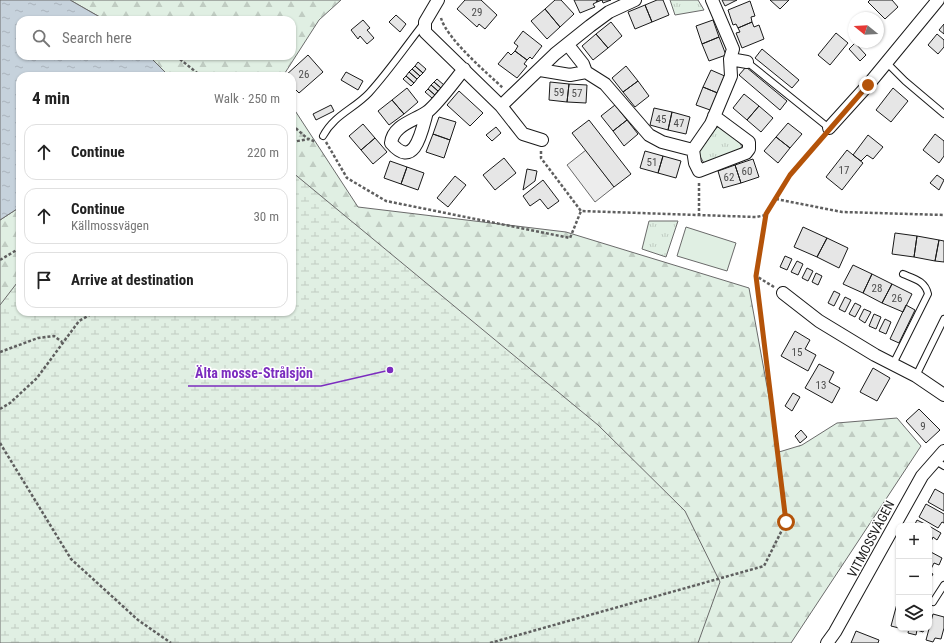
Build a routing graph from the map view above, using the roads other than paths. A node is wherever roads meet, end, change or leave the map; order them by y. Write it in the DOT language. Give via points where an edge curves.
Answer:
graph roads {
  1 [pos="438,0"];
  2 [pos="635,0"];
  3 [pos="712,0"];
  4 [pos="938,0"];
  5 [pos="425,22"];
  6 [pos="568,45"];
  7 [pos="730,59"];
  8 [pos="747,62"];
  9 [pos="886,63"];
  10 [pos="464,69"];
  11 [pos="540,70"];
  12 [pos="586,72"];
  13 [pos="501,106"];
  14 [pos="427,112"];
  15 [pos="944,114"];
  16 [pos="714,116"];
  17 [pos="829,128"];
  18 [pos="323,136"];
  19 [pos="542,140"];
  20 [pos="693,150"];
  21 [pos="903,274"];
  22 [pos="783,293"];
  23 [pos="944,319"];
  24 [pos="893,364"];
  25 [pos="916,376"];
  26 [pos="944,395"];
  27 [pos="944,451"];
  28 [pos="939,463"];
  29 [pos="944,585"];
  30 [pos="933,602"];
  31 [pos="827,643"];
  1 -- 5 [label="street"];
  2 -- 6 [label="street" via="609,12"];
  3 -- 7 [label="street" via="733,50"];
  4 -- 9 [label="street"];
  5 -- 10 [label="street" via="426,32 435,43"];
  5 -- 18 [label="lane" via="369,93 358,105 343,112 328,126"];
  6 -- 11 [label="street"];
  6 -- 12 [label="street" via="584,64"];
  7 -- 8 [label="street"];
  7 -- 16 [label="street" via="731,76"];
  8 -- 17 [label="lane"];
  9 -- 15 [label="lane"];
  9 -- 17 [label="street"];
  10 -- 13 [label="street"];
  10 -- 14 [label="street"];
  11 -- 12 [label="street" via="570,75"];
  11 -- 13 [label="street"];
  12 -- 20 [label="street" via="605,84 649,135"];
  13 -- 19 [label="street" via="523,134"];
  16 -- 20 [label="street"];
  16 -- 20 [label="street" via="749,142 750,146 746,153 699,171"];
  21 -- 24 [label="lane" via="922,283 928,294"];
  22 -- 24 [label="street" via="819,321"];
  23 -- 25 [label="lane"];
  24 -- 25 [label="street"];
  25 -- 26 [label="street"];
  27 -- 28 [label="street, VITMOSSVÄGEN"];
  28 -- 31 [label="street, VITMOSSVÄGEN" via="922,476"];
  29 -- 30 [label="lane"];
}
